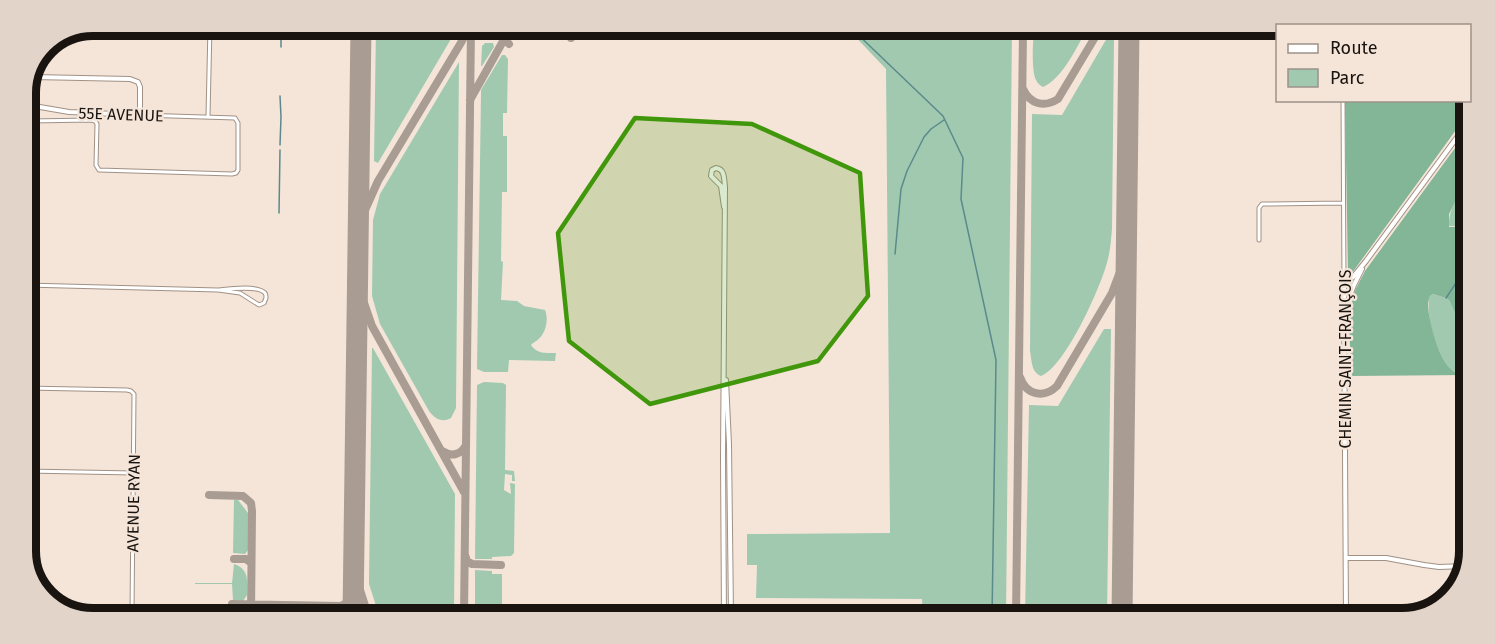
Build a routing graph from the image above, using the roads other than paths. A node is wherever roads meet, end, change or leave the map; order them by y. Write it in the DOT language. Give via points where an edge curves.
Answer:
graph roads {
  1 [pos="210,36"];
  2 [pos="39,75"];
  3 [pos="1342,102"];
  4 [pos="36,106"];
  5 [pos="140,115"];
  6 [pos="208,116"];
  7 [pos="36,121"];
  8 [pos="1459,135"];
  9 [pos="1343,203"];
  10 [pos="724,207"];
  11 [pos="1259,240"];
  12 [pos="1366,261"];
  13 [pos="1344,283"];
  14 [pos="36,285"];
  15 [pos="218,290"];
  16 [pos="1344,306"];
  17 [pos="724,364"];
  18 [pos="36,388"];
  19 [pos="36,471"];
  20 [pos="134,473"];
  21 [pos="1346,558"];
  22 [pos="1457,566"];
  23 [pos="132,608"];
  24 [pos="724,608"];
  25 [pos="731,608"];
  26 [pos="1346,608"];
  1 -- 6 [label="street"];
  2 -- 5 [label="street" via="136,80 140,87"];
  3 -- 9 [label="street, CHEMIN SAINT-FRANÇOIS"];
  4 -- 5 [label="street, 55E AVENUE" via="76,113"];
  5 -- 6 [label="street, 55E AVENUE"];
  6 -- 7 [label="street, 55E AVENUE" via="238,121 235,173 99,170 95,121"];
  8 -- 12 [label="street"];
  9 -- 11 [label="street" via="1262,204"];
  9 -- 13 [label="street, CHEMIN SAINT-FRANÇOIS"];
  10 -- 10 [label="street" via="723,171 715,168 711,176 721,186"];
  10 -- 17 [label="street"];
  12 -- 13 [label="street"];
  12 -- 16 [label="street"];
  13 -- 16 [label="street, CHEMIN SAINT-FRANÇOIS"];
  14 -- 15 [label="street"];
  15 -- 15 [label="street" via="240,293 257,305 266,298 263,292 250,289"];
  16 -- 21 [label="street, CHEMIN SAINT-FRANÇOIS"];
  17 -- 24 [label="street"];
  17 -- 25 [label="street" via="728,396"];
  18 -- 20 [label="street, AVENUE RYAN" via="133,393"];
  19 -- 20 [label="street"];
  20 -- 23 [label="street, AVENUE RYAN"];
  21 -- 22 [label="street"];
  21 -- 26 [label="street, CHEMIN SAINT-FRANÇOIS"];
}
